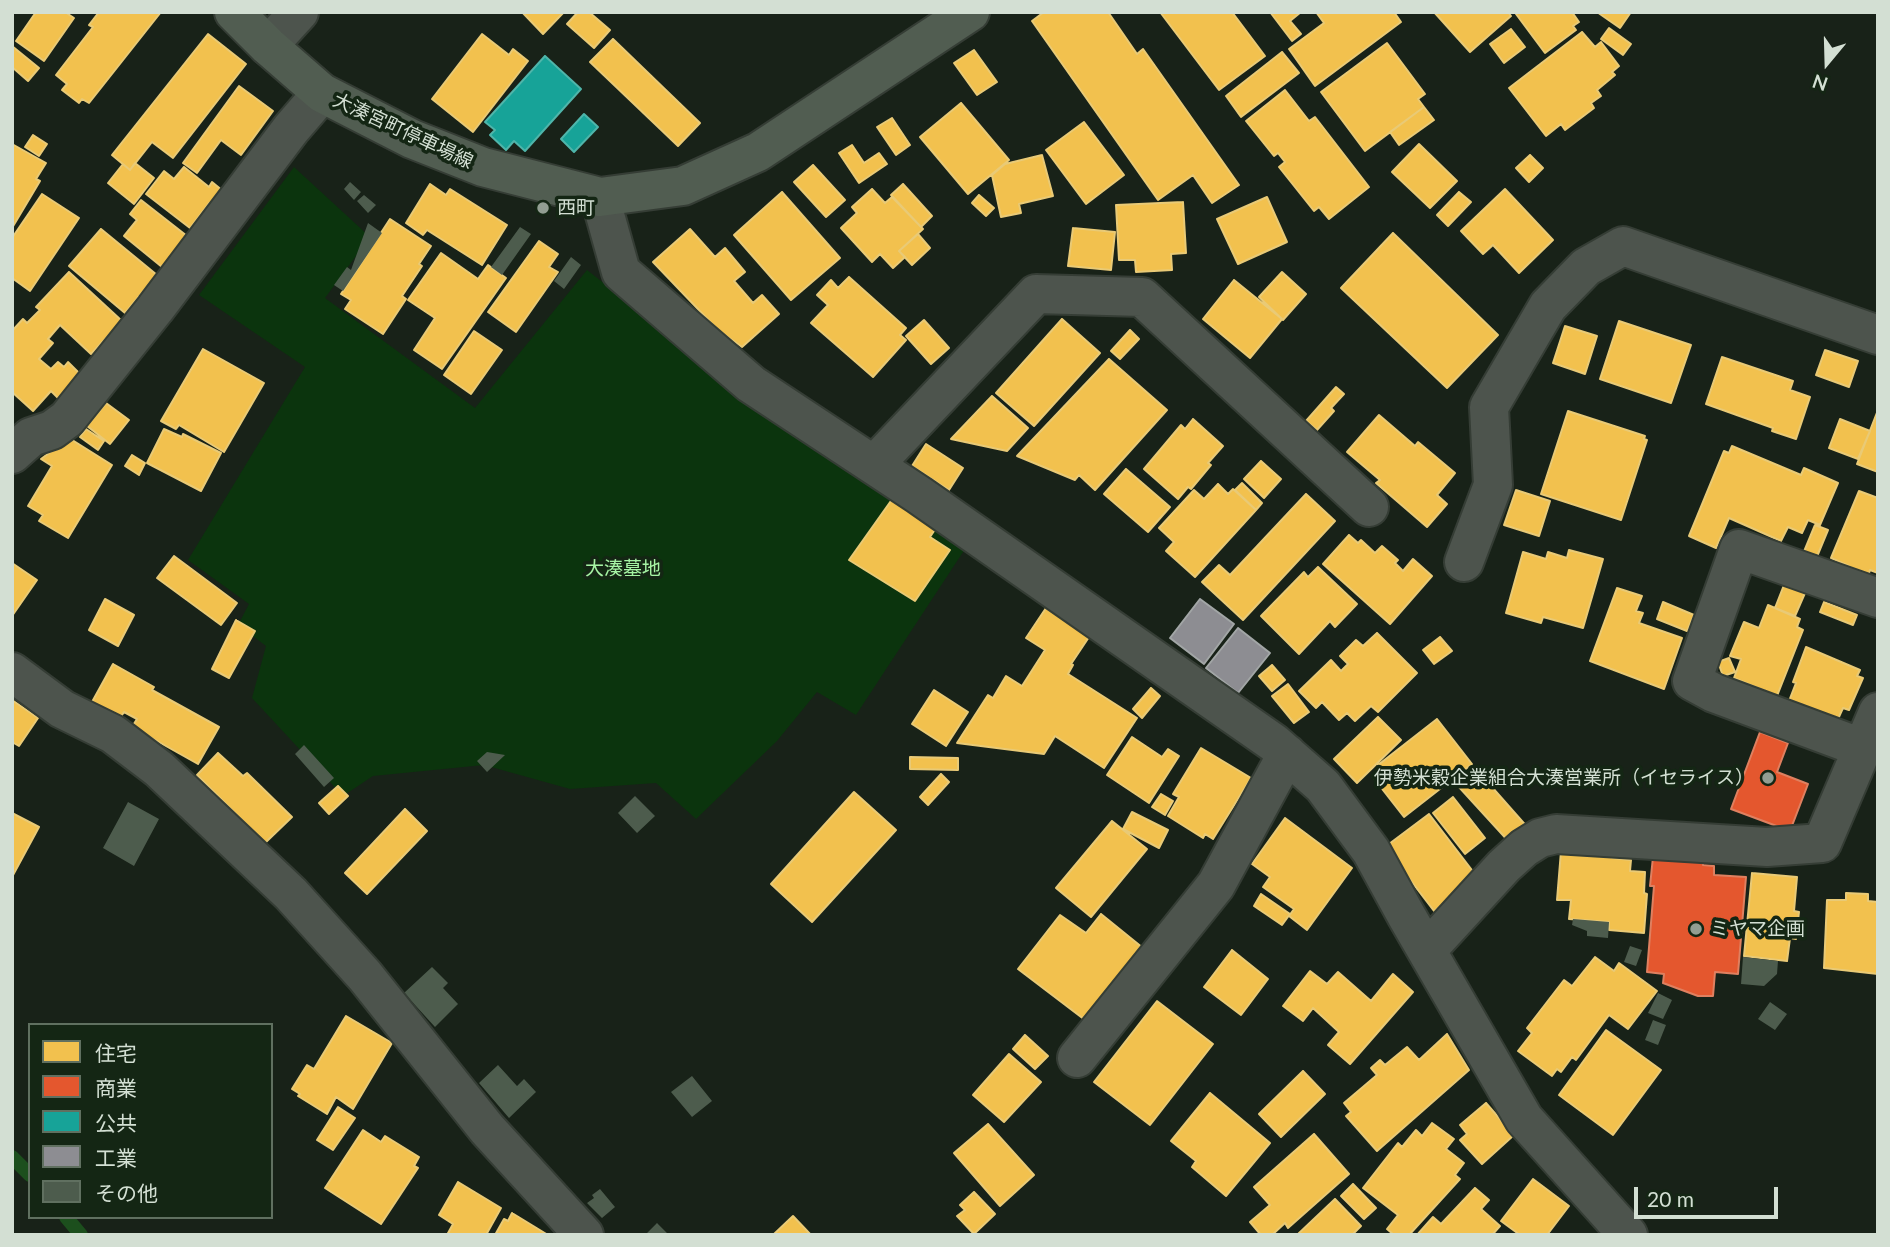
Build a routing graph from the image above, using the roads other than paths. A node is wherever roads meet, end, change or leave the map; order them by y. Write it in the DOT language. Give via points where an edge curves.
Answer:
graph roads {
  1 [pos="234,12"];
  2 [pos="299,12"];
  3 [pos="970,12"];
  4 [pos="268,46"];
  5 [pos="323,93"];
  6 [pos="600,197"];
  7 [pos="1878,335"];
  8 [pos="19,437"];
  9 [pos="874,465"];
  10 [pos="1369,507"];
  11 [pos="1464,562"];
  12 [pos="1878,598"];
  13 [pos="12,672"];
  14 [pos="1878,712"];
  15 [pos="1862,748"];
  16 [pos="1287,754"];
  17 [pos="1427,950"];
  18 [pos="1077,1058"];
  19 [pos="584,1235"];
  20 [pos="1628,1235"];
  1 -- 4 [label="main road, 大湊宮町停車場線"];
  2 -- 4 [label="street"];
  3 -- 6 [label="main road, 大湊宮町停車場線" via="758,152 683,186"];
  4 -- 5 [label="main road, 大湊宮町停車場線"];
  5 -- 6 [label="main road, 大湊宮町停車場線" via="412,139 483,167"];
  5 -- 8 [label="street" via="290,129 67,419 52,429"];
  6 -- 9 [label="street" via="621,272 751,384"];
  7 -- 11 [label="street" via="1623,246 1586,267 1548,306 1489,407 1493,485"];
  9 -- 10 [label="street" via="1036,294 1142,297"];
  9 -- 16 [label="street"];
  12 -- 15 [label="street" via="1739,549 1692,681"];
  13 -- 19 [label="street" via="62,709 113,734 159,769 291,894 365,975 487,1129"];
  14 -- 15 [label="street"];
  15 -- 17 [label="street" via="1822,843 1767,847 1556,834 1540,838 1504,866"];
  16 -- 17 [label="street" via="1323,786 1371,851"];
  16 -- 18 [label="street" via="1216,885"];
  17 -- 20 [label="street" via="1524,1119"];
}
